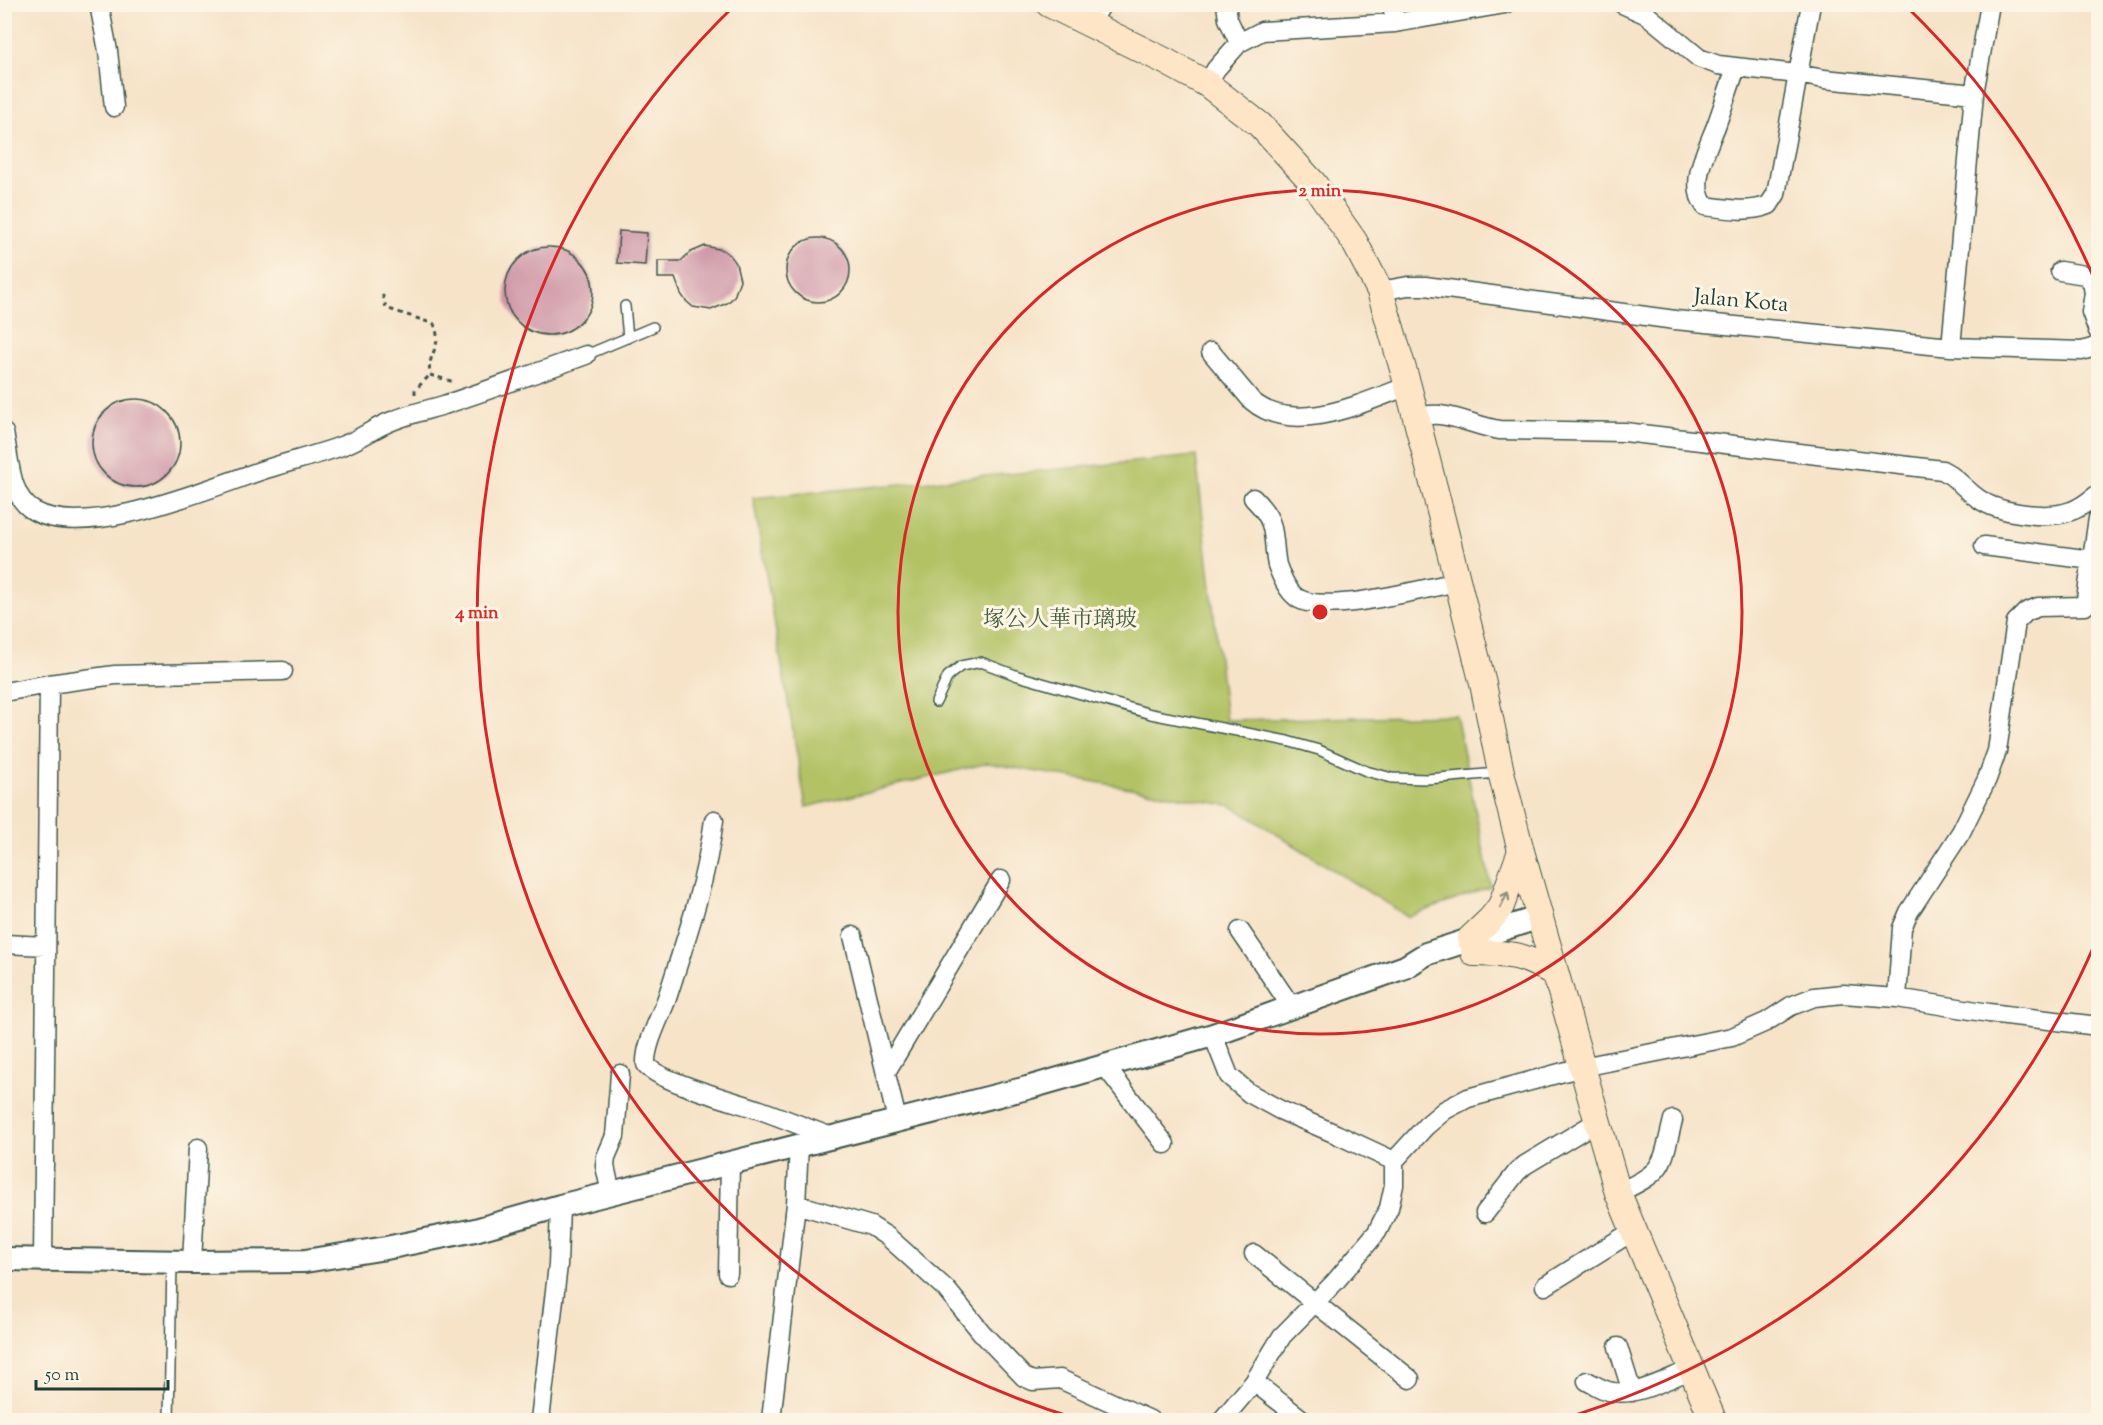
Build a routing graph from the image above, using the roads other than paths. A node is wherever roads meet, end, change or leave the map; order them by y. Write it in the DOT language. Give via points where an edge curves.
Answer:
graph roads {
  1 [pos="99,4"];
  2 [pos="1049,4"];
  3 [pos="1226,4"];
  4 [pos="1392,4"];
  5 [pos="1505,4"];
  6 [pos="1622,4"];
  7 [pos="1811,4"];
  8 [pos="1990,4"];
  9 [pos="1096,14"];
  10 [pos="1395,23"];
  11 [pos="1239,43"];
  12 [pos="1736,68"];
  13 [pos="1797,74"];
  14 [pos="1207,84"];
  15 [pos="1974,94"];
  16 [pos="114,107"];
  17 [pos="2060,271"];
  18 [pos="1380,291"];
  19 [pos="625,306"];
  20 [pos="653,327"];
  21 [pos="2098,331"];
  22 [pos="627,338"];
  23 [pos="2098,344"];
  24 [pos="1951,347"];
  25 [pos="1211,352"];
  26 [pos="586,355"];
  27 [pos="1408,386"];
  28 [pos="1416,417"];
  29 [pos="4,433"];
  30 [pos="2098,494"];
  31 [pos="1253,498"];
  32 [pos="2098,518"];
  33 [pos="1984,546"];
  34 [pos="2092,560"];
  35 [pos="1457,582"];
  36 [pos="2092,606"];
  37 [pos="283,672"];
  38 [pos="49,684"];
  39 [pos="4,692"];
  40 [pos="936,702"];
  41 [pos="1501,772"];
  42 [pos="714,820"];
  43 [pos="1521,851"];
  44 [pos="1001,880"];
  45 [pos="1542,924"];
  46 [pos="1240,931"];
  47 [pos="853,936"];
  48 [pos="4,944"];
  49 [pos="46,946"];
  50 [pos="1472,946"];
  51 [pos="1556,974"];
  52 [pos="1897,998"];
  53 [pos="1291,1006"];
  54 [pos="2098,1026"];
  55 [pos="1213,1035"];
  56 [pos="1105,1066"];
  57 [pos="1582,1067"];
  58 [pos="886,1072"];
  59 [pos="620,1074"];
  60 [pos="897,1120"];
  61 [pos="1672,1120"];
  62 [pos="1598,1121"];
  63 [pos="829,1136"];
  64 [pos="1166,1144"];
  65 [pos="799,1145"];
  66 [pos="198,1148"];
  67 [pos="1394,1161"];
  68 [pos="730,1162"];
  69 [pos="611,1193"];
  70 [pos="1618,1193"];
  71 [pos="796,1203"];
  72 [pos="560,1206"];
  73 [pos="1485,1213"];
  74 [pos="1633,1231"];
  75 [pos="1254,1254"];
  76 [pos="4,1259"];
  77 [pos="43,1260"];
  78 [pos="182,1262"];
  79 [pos="728,1274"];
  80 [pos="1545,1286"];
  81 [pos="1315,1303"];
  82 [pos="1618,1347"];
  83 [pos="1690,1370"];
  84 [pos="1410,1379"];
  85 [pos="1587,1381"];
  86 [pos="1254,1382"];
  87 [pos="1632,1392"];
  88 [pos="169,1420"];
  89 [pos="540,1420"];
  90 [pos="771,1420"];
  91 [pos="1150,1420"];
  92 [pos="1222,1420"];
  93 [pos="1303,1420"];
  94 [pos="1713,1420"];
  1 -- 16 [label="street"];
  2 -- 9 [label="main road"];
  3 -- 11 [label="street"];
  4 -- 10 [label="street"];
  5 -- 10 [label="street"];
  6 -- 12 [label="street" via="1647,15 1699,58"];
  7 -- 13 [label="street"];
  8 -- 15 [label="street"];
  9 -- 14 [label="main road"];
  10 -- 11 [label="street" via="1262,31"];
  11 -- 14 [label="street"];
  12 -- 13 [label="street"];
  12 -- 13 [label="street" via="1705,149 1699,192 1705,206 1732,210 1758,210 1769,205 1776,194"];
  13 -- 15 [label="street"];
  14 -- 18 [label="main road" via="1260,125 1314,184 1354,242"];
  15 -- 24 [label="street"];
  17 -- 21 [label="street" via="2085,275 2091,282 2091,312"];
  18 -- 24 [label="street, Jalan Kota" via="1425,286 1675,320"];
  18 -- 27 [label="main road"];
  19 -- 22 [label="lane"];
  20 -- 22 [label="lane"];
  22 -- 26 [label="lane"];
  23 -- 24 [label="street, Jalan Kota" via="2082,351"];
  25 -- 27 [label="street" via="1252,401 1273,414 1331,413"];
  26 -- 29 [label="street" via="390,421 345,445 169,504 120,515 80,519 33,511 17,493"];
  27 -- 28 [label="main road"];
  28 -- 30 [label="street" via="1438,415 1500,430 1636,433 1942,470 1952,474 1979,499 1996,508 2018,512 2053,515 2071,511"];
  28 -- 35 [label="main road"];
  31 -- 35 [label="street" via="1271,523 1277,565 1286,586 1306,603 1380,598"];
  32 -- 34 [label="street"];
  33 -- 34 [label="street"];
  34 -- 36 [label="street"];
  35 -- 41 [label="main road"];
  36 -- 52 [label="street" via="2038,607 2016,622 1994,760 1961,832 1902,928"];
  37 -- 38 [label="street" via="115,675"];
  38 -- 39 [label="street"];
  38 -- 49 [label="street"];
  40 -- 41 [label="lane" via="948,676 961,666 981,662 1151,714 1319,750 1392,778"];
  41 -- 43 [label="main road"];
  42 -- 63 [label="street" via="701,891 646,1064 652,1072"];
  43 -- 45 [label="main road"];
  50 -- 43 [label="main road, one-way" via="1501,906"];
  44 -- 58 [label="street"];
  45 -- 50 [label="street"];
  45 -- 51 [label="main road"];
  46 -- 53 [label="street"];
  47 -- 58 [label="street"];
  48 -- 49 [label="street"];
  49 -- 77 [label="street"];
  50 -- 51 [label="main road" via="1522,957"];
  50 -- 53 [label="street" via="1430,966 1412,964"];
  51 -- 57 [label="main road"];
  52 -- 54 [label="street"];
  52 -- 57 [label="street" via="1843,994 1814,997 1732,1037"];
  53 -- 55 [label="street"];
  55 -- 56 [label="street"];
  55 -- 67 [label="street" via="1229,1076 1249,1093"];
  56 -- 60 [label="street"];
  56 -- 64 [label="street"];
  57 -- 62 [label="main road"];
  57 -- 67 [label="street" via="1468,1098 1432,1121"];
  58 -- 60 [label="street"];
  59 -- 69 [label="street" via="615,1136 605,1167"];
  60 -- 63 [label="street"];
  61 -- 70 [label="street" via="1661,1165 1647,1179"];
  62 -- 70 [label="main road"];
  62 -- 73 [label="street" via="1525,1165"];
  63 -- 65 [label="street"];
  65 -- 68 [label="street"];
  65 -- 71 [label="street"];
  66 -- 78 [label="street"];
  67 -- 81 [label="street" via="1389,1208 1377,1232"];
  68 -- 69 [label="street"];
  68 -- 79 [label="street"];
  69 -- 72 [label="street"];
  70 -- 74 [label="main road"];
  71 -- 90 [label="street"];
  71 -- 91 [label="street" via="871,1226 888,1237 946,1289 1024,1377 1033,1381 1060,1379"];
  72 -- 78 [label="street" via="475,1230 305,1261"];
  72 -- 89 [label="street" via="558,1265"];
  74 -- 80 [label="street"];
  74 -- 83 [label="main road"];
  75 -- 81 [label="street"];
  76 -- 77 [label="street"];
  77 -- 78 [label="street"];
  78 -- 88 [label="lane"];
  81 -- 84 [label="street"];
  81 -- 86 [label="street" via="1282,1336"];
  82 -- 87 [label="street"];
  83 -- 87 [label="street"];
  83 -- 94 [label="main road"];
  85 -- 87 [label="street" via="1602,1390"];
  86 -- 92 [label="street"];
  86 -- 93 [label="street"];
}
